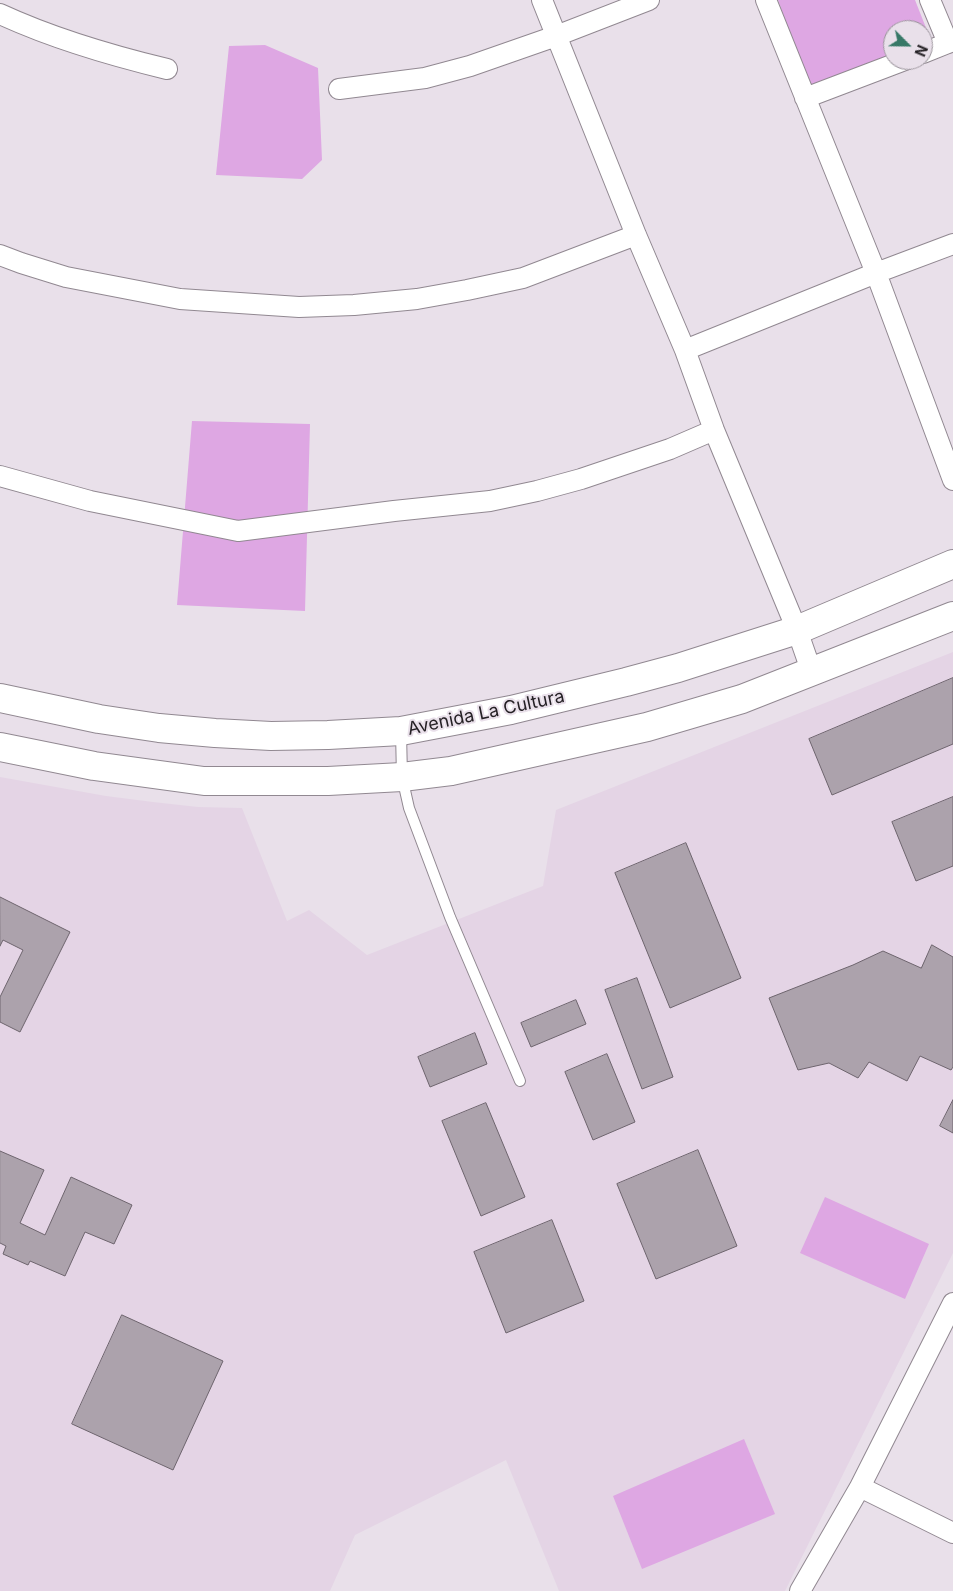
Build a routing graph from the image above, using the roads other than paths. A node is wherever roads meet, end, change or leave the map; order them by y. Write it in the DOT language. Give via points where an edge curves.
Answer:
graph roads {
  1 [pos="542,0"];
  2 [pos="648,0"];
  3 [pos="766,0"];
  4 [pos="930,0"];
  5 [pos="0,14"];
  6 [pos="556,36"];
  7 [pos="950,42"];
  8 [pos="933,49"];
  9 [pos="883,68"];
  10 [pos="166,70"];
  11 [pos="339,88"];
  12 [pos="805,98"];
  13 [pos="636,235"];
  14 [pos="953,244"];
  15 [pos="0,255"];
  16 [pos="876,273"];
  17 [pos="685,350"];
  18 [pos="714,430"];
  19 [pos="952,471"];
  20 [pos="0,476"];
  21 [pos="953,564"];
  22 [pos="953,616"];
  23 [pos="797,630"];
  24 [pos="812,673"];
  25 [pos="0,698"];
  26 [pos="400,731"];
  27 [pos="0,747"];
  28 [pos="402,777"];
  29 [pos="520,1081"];
  30 [pos="953,1303"];
  31 [pos="860,1487"];
  32 [pos="953,1533"];
  33 [pos="800,1591"];
  1 -- 6 [label="street"];
  2 -- 6 [label="street"];
  3 -- 12 [label="street"];
  4 -- 7 [label="street"];
  5 -- 10 [label="street" via="78,45"];
  6 -- 11 [label="street" via="426,78"];
  6 -- 13 [label="street"];
  7 -- 8 [label="street"];
  9 -- 12 [label="street"];
  12 -- 16 [label="street"];
  13 -- 15 [label="street" via="522,278 417,299 336,306 180,300 66,277"];
  13 -- 17 [label="street"];
  14 -- 16 [label="street"];
  16 -- 17 [label="street"];
  16 -- 19 [label="street"];
  17 -- 18 [label="street"];
  18 -- 20 [label="street" via="670,449 581,479 490,502 238,531 90,501"];
  18 -- 23 [label="street"];
  21 -- 23 [label="street, Avenida La Cultura"];
  22 -- 24 [label="street"];
  23 -- 24 [label="street"];
  23 -- 26 [label="street, Avenida La Cultura" via="626,682 511,710"];
  24 -- 28 [label="street" via="742,699 647,727 450,771"];
  25 -- 26 [label="street, Avenida La Cultura" via="99,719 214,734 272,736"];
  26 -- 28 [label="lane"];
  27 -- 28 [label="street" via="94,766 204,781 328,782"];
  28 -- 29 [label="lane" via="409,808 450,917"];
  30 -- 31 [label="street"];
  31 -- 32 [label="street"];
  31 -- 33 [label="street"];
}
